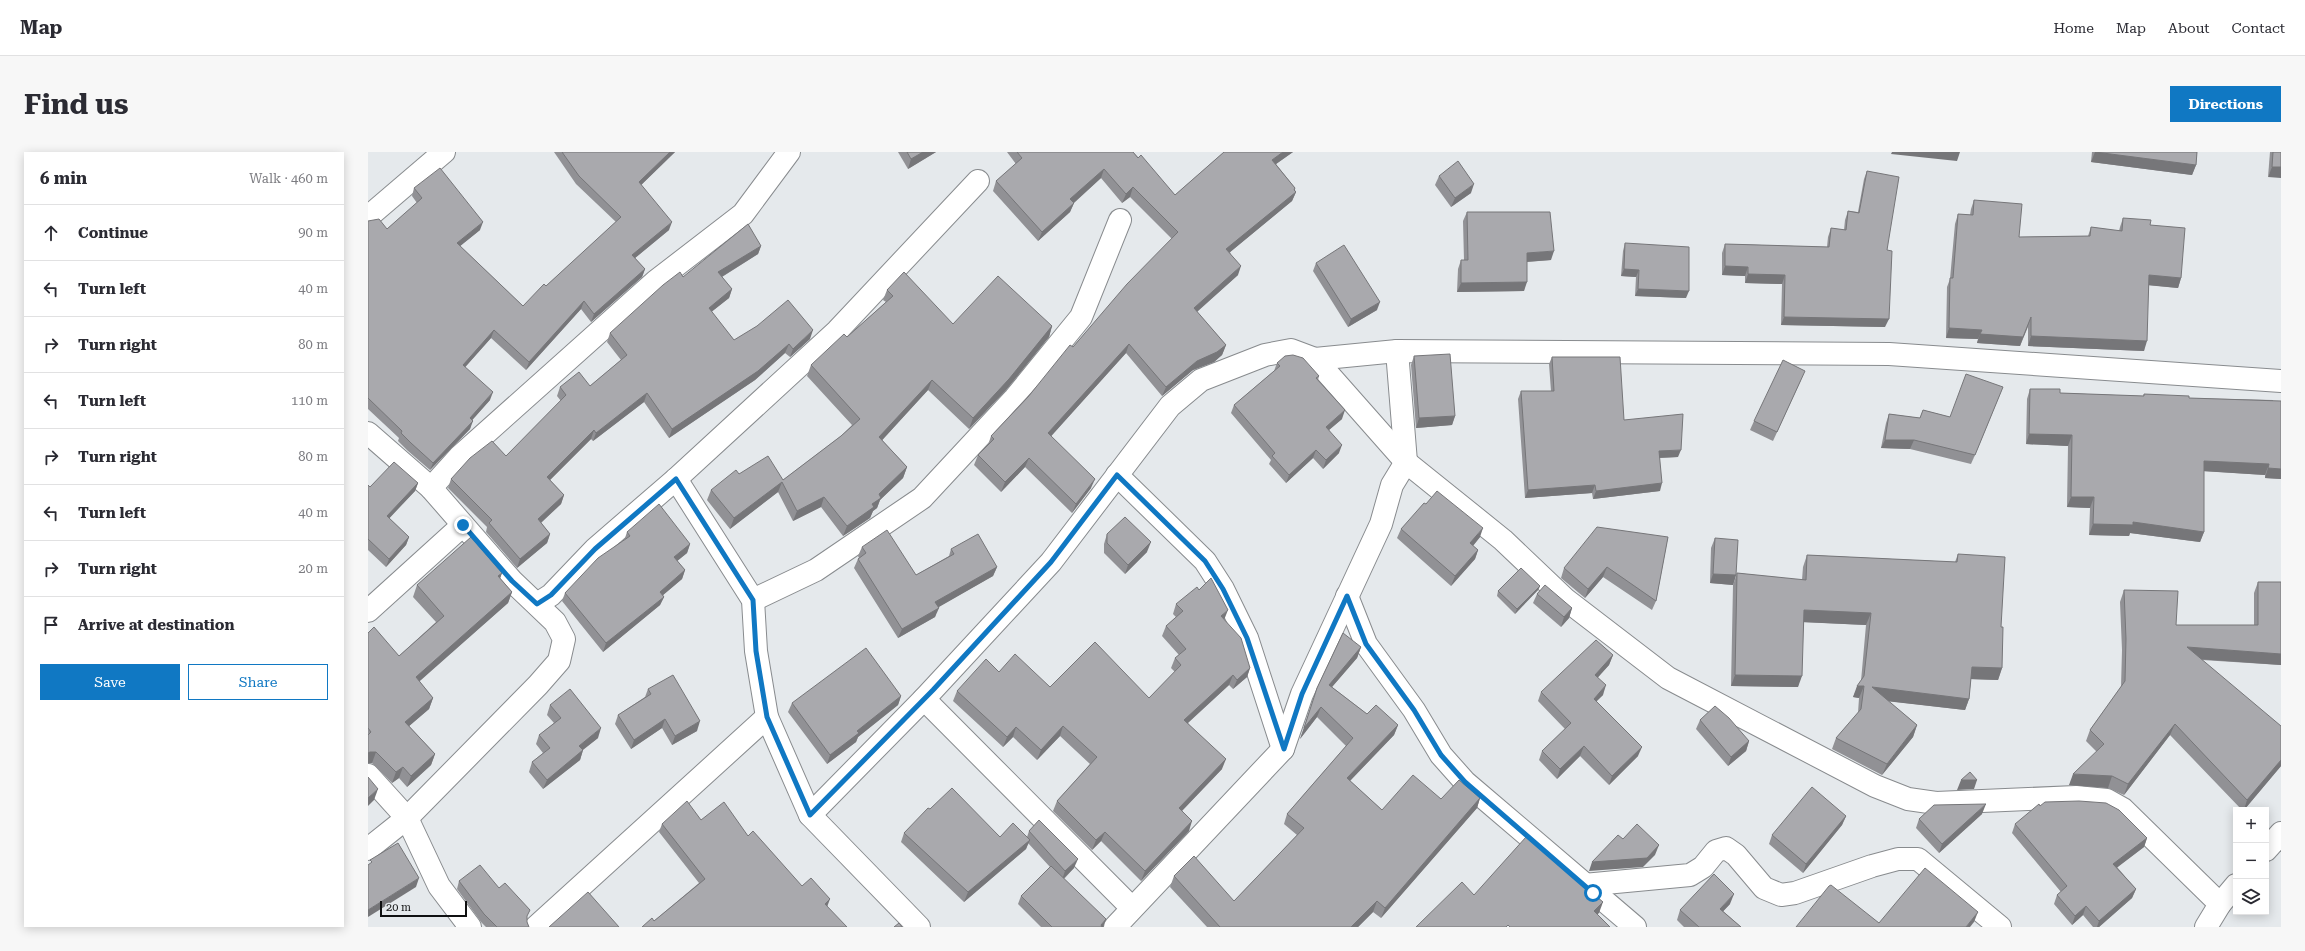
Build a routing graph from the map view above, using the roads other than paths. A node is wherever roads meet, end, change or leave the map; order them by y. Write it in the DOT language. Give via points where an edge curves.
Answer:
graph roads {
  1 [pos="444,152"];
  2 [pos="789,152"];
  3 [pos="978,181"];
  4 [pos="368,217"];
  5 [pos="1120,220"];
  6 [pos="1397,351"];
  7 [pos="1315,359"];
  8 [pos="2281,381"];
  9 [pos="368,433"];
  10 [pos="1406,462"];
  11 [pos="1117,475"];
  12 [pos="676,479"];
  13 [pos="431,488"];
  14 [pos="463,525"];
  15 [pos="1347,596"];
  16 [pos="753,600"];
  17 [pos="537,604"];
  18 [pos="368,611"];
  19 [pos="924,699"];
  20 [pos="767,717"];
  21 [pos="1284,749"];
  22 [pos="368,775"];
  23 [pos="810,815"];
  24 [pos="407,818"];
  25 [pos="2281,833"];
  26 [pos="2269,847"];
  27 [pos="368,849"];
  28 [pos="1584,885"];
  29 [pos="2233,889"];
  30 [pos="2220,904"];
  31 [pos="1132,908"];
  32 [pos="1990,924"];
  33 [pos="470,927"];
  34 [pos="536,927"];
  35 [pos="919,927"];
  36 [pos="1115,927"];
  37 [pos="1635,927"];
  38 [pos="2206,927"];
  1 -- 4 [label="street"];
  2 -- 13 [label="street" via="743,214 656,281 459,457"];
  3 -- 12 [label="street" via="837,331"];
  5 -- 16 [label="street" via="1081,317 1015,398 922,498 816,570"];
  6 -- 7 [label="street"];
  6 -- 8 [label="street" via="1889,354"];
  6 -- 10 [label="street"];
  7 -- 10 [label="street"];
  7 -- 11 [label="street" via="1291,350 1278,352 1202,380 1170,406"];
  9 -- 13 [label="street"];
  10 -- 15 [label="street" via="1392,485 1380,524"];
  10 -- 30 [label="street" via="1502,540 1565,599 1668,678 1875,786 1908,799 1936,803 2076,797 2107,800 2123,809"];
  11 -- 19 [label="street" via="1051,562"];
  11 -- 21 [label="street" via="1205,561 1223,589 1247,638"];
  12 -- 16 [label="street"];
  12 -- 17 [label="street" via="595,549 551,595"];
  13 -- 14 [label="street"];
  14 -- 17 [label="street" via="512,581"];
  14 -- 18 [label="street"];
  15 -- 21 [label="street" via="1302,694"];
  15 -- 28 [label="street" via="1366,644 1409,704 1441,755 1465,782"];
  16 -- 20 [label="street" via="756,651"];
  17 -- 24 [label="street" via="555,622 564,639 559,662"];
  19 -- 23 [label="street"];
  19 -- 31 [label="street"];
  20 -- 23 [label="street"];
  20 -- 34 [label="street"];
  21 -- 31 [label="street"];
  22 -- 24 [label="street"];
  23 -- 35 [label="street"];
  24 -- 27 [label="street"];
  24 -- 33 [label="street" via="439,886"];
  25 -- 26 [label="street"];
  28 -- 32 [label="street" via="1690,875 1703,867 1716,851 1726,848 1736,855 1764,888 1781,895 1795,893 1878,864 1898,859 1918,859"];
  28 -- 37 [label="street"];
  29 -- 30 [label="street"];
  30 -- 38 [label="street"];
  31 -- 36 [label="street"];
}
